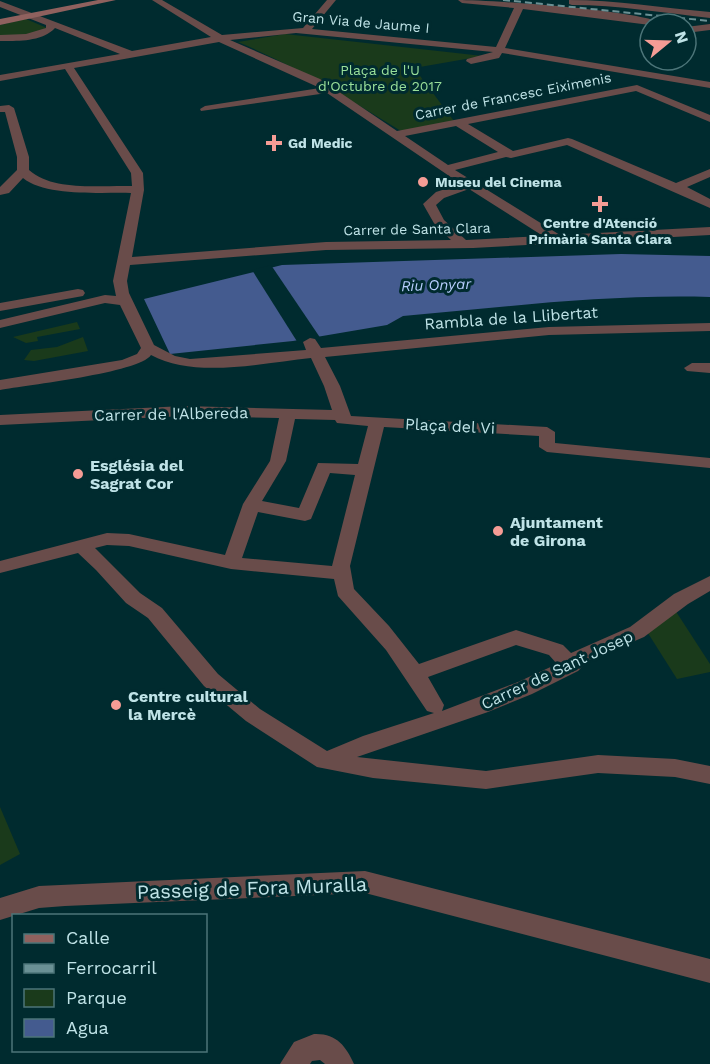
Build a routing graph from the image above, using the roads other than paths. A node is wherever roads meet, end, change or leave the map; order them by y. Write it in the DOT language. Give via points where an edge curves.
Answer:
graph roads {
  1 [pos="112,0"];
  2 [pos="156,0"];
  3 [pos="332,0"];
  4 [pos="462,0"];
  5 [pos="554,0"];
  6 [pos="587,2"];
  7 [pos="0,4"];
  8 [pos="520,6"];
  9 [pos="667,11"];
  10 [pos="582,13"];
  11 [pos="604,15"];
  12 [pos="710,15"];
  13 [pos="32,16"];
  14 [pos="638,19"];
  15 [pos="0,22"];
  16 [pos="51,23"];
  17 [pos="705,27"];
  18 [pos="306,30"];
  19 [pos="0,38"];
  20 [pos="221,39"];
  21 [pos="500,50"];
  22 [pos="130,54"];
  23 [pos="471,61"];
  24 [pos="68,66"];
  25 [pos="638,67"];
  26 [pos="650,72"];
  27 [pos="663,72"];
  28 [pos="0,78"];
  29 [pos="710,85"];
  30 [pos="637,88"];
  31 [pos="329,90"];
  32 [pos="0,109"];
  33 [pos="205,110"];
  34 [pos="710,118"];
  35 [pos="457,122"];
  36 [pos="394,135"];
  37 [pos="508,154"];
  38 [pos="446,169"];
  39 [pos="23,171"];
  40 [pos="710,173"];
  41 [pos="471,185"];
  42 [pos="676,187"];
  43 [pos="138,190"];
  44 [pos="0,191"];
  45 [pos="710,204"];
  46 [pos="710,231"];
  47 [pos="555,238"];
  48 [pos="463,244"];
  49 [pos="124,261"];
  50 [pos="116,284"];
  51 [pos="125,301"];
  52 [pos="85,303"];
  53 [pos="0,308"];
  54 [pos="0,324"];
  55 [pos="710,327"];
  56 [pos="312,347"];
  57 [pos="148,348"];
  58 [pos="190,364"];
  59 [pos="102,368"];
  60 [pos="692,368"];
  61 [pos="710,368"];
  62 [pos="0,385"];
  63 [pos="288,413"];
  64 [pos="343,415"];
  65 [pos="0,420"];
  66 [pos="377,422"];
  67 [pos="710,463"];
  68 [pos="366,470"];
  69 [pos="253,505"];
  70 [pos="72,548"];
  71 [pos="231,563"];
  72 [pos="0,567"];
  73 [pos="342,573"];
  74 [pos="710,583"];
  75 [pos="571,666"];
  76 [pos="416,673"];
  77 [pos="434,705"];
  78 [pos="325,761"];
  79 [pos="710,775"];
  80 [pos="0,909"];
  81 [pos="710,971"];
  82 [pos="294,1064"];
  83 [pos="340,1064"];
  1 -- 13 [label="main road"];
  2 -- 20 [label="street"];
  3 -- 18 [label="street"];
  4 -- 8 [label="street"];
  5 -- 6 [label="street"];
  6 -- 9 [label="street"];
  6 -- 10 [label="street"];
  6 -- 11 [label="street"];
  7 -- 13 [label="street"];
  8 -- 10 [label="street"];
  8 -- 21 [label="street"];
  9 -- 12 [label="street"];
  9 -- 17 [label="street"];
  10 -- 11 [label="street"];
  11 -- 14 [label="street"];
  13 -- 15 [label="main road"];
  13 -- 16 [label="street"];
  16 -- 19 [label="street" via="44,33"];
  16 -- 22 [label="street"];
  18 -- 20 [label="street, Gran Via de Jaume I"];
  18 -- 21 [label="street, Gran Via de Jaume I"];
  20 -- 22 [label="street, Gran Via de Jaume I"];
  20 -- 31 [label="street"];
  21 -- 23 [label="street" via="496,56"];
  21 -- 25 [label="street, Gran Via de Jaume I"];
  22 -- 24 [label="street, Gran Via de Jaume I"];
  24 -- 28 [label="street, Gran Via de Jaume I"];
  24 -- 43 [label="street" via="132,164"];
  26 -- 30 [label="street"];
  27 -- 29 [label="street, Gran Via de Jaume I"];
  30 -- 34 [label="street"];
  30 -- 35 [label="street, Carrer de Francesc Eiximenis"];
  31 -- 33 [label="street"];
  31 -- 36 [label="street"];
  32 -- 39 [label="street" via="9,108 23,157"];
  35 -- 36 [label="street, Carrer de Francesc Eiximenis"];
  35 -- 37 [label="street"];
  36 -- 38 [label="street"];
  37 -- 38 [label="street"];
  37 -- 42 [label="street" via="573,143"];
  38 -- 41 [label="street"];
  39 -- 43 [label="street" via="29,178 58,186"];
  39 -- 44 [label="street"];
  40 -- 42 [label="street"];
  41 -- 47 [label="street"];
  41 -- 48 [label="street" via="440,195 429,204 439,222"];
  42 -- 45 [label="street"];
  43 -- 49 [label="street"];
  46 -- 47 [label="street, Carrer de Santa Clara"];
  47 -- 48 [label="street, Carrer de Santa Clara"];
  48 -- 49 [label="street, Carrer de Santa Clara" via="326,246 255,257 231,251"];
  49 -- 50 [label="street"];
  50 -- 51 [label="street"];
  50 -- 52 [label="street"];
  50 -- 53 [label="street"];
  51 -- 52 [label="street" via="113,298"];
  51 -- 57 [label="street"];
  52 -- 54 [label="street"];
  55 -- 56 [label="street, Rambla de la Llibertat" via="549,331"];
  56 -- 58 [label="street, Rambla de la Llibertat" via="243,361"];
  56 -- 64 [label="street"];
  57 -- 58 [label="street" via="170,360"];
  57 -- 59 [label="street" via="135,361"];
  58 -- 59 [label="street, Rambla de la Llibertat"];
  59 -- 62 [label="street"];
  60 -- 61 [label="street"];
  63 -- 64 [label="street, Carrer de l'Albereda"];
  63 -- 65 [label="street, Carrer de l'Albereda" via="184,411"];
  63 -- 69 [label="street" via="278,460"];
  64 -- 66 [label="street, Plaça del Vi" via="343,420"];
  66 -- 67 [label="street, Plaça del Vi" via="547,432 547,447"];
  66 -- 68 [label="street"];
  68 -- 69 [label="street" via="324,467 305,514"];
  68 -- 73 [label="street"];
  69 -- 71 [label="street"];
  70 -- 71 [label="street" via="108,539 129,540"];
  70 -- 72 [label="street"];
  70 -- 78 [label="street" via="104,565 134,598 155,613 211,680 253,715"];
  71 -- 73 [label="street"];
  73 -- 76 [label="street" via="345,591"];
  74 -- 75 [label="street, Carrer de Sant Josep" via="637,632 581,656"];
  75 -- 76 [label="street" via="556,650 516,637"];
  75 -- 78 [label="street, Carrer de Sant Josep" via="481,706"];
  76 -- 77 [label="street"];
  78 -- 79 [label="street" via="486,780 598,764 675,768"];
  80 -- 81 [label="street, Passeig de Fora Muralla" via="39,897 64,895 365,882"];
  82 -- 83 [label="street" via="303,1051 320,1046 332,1051"];
}
